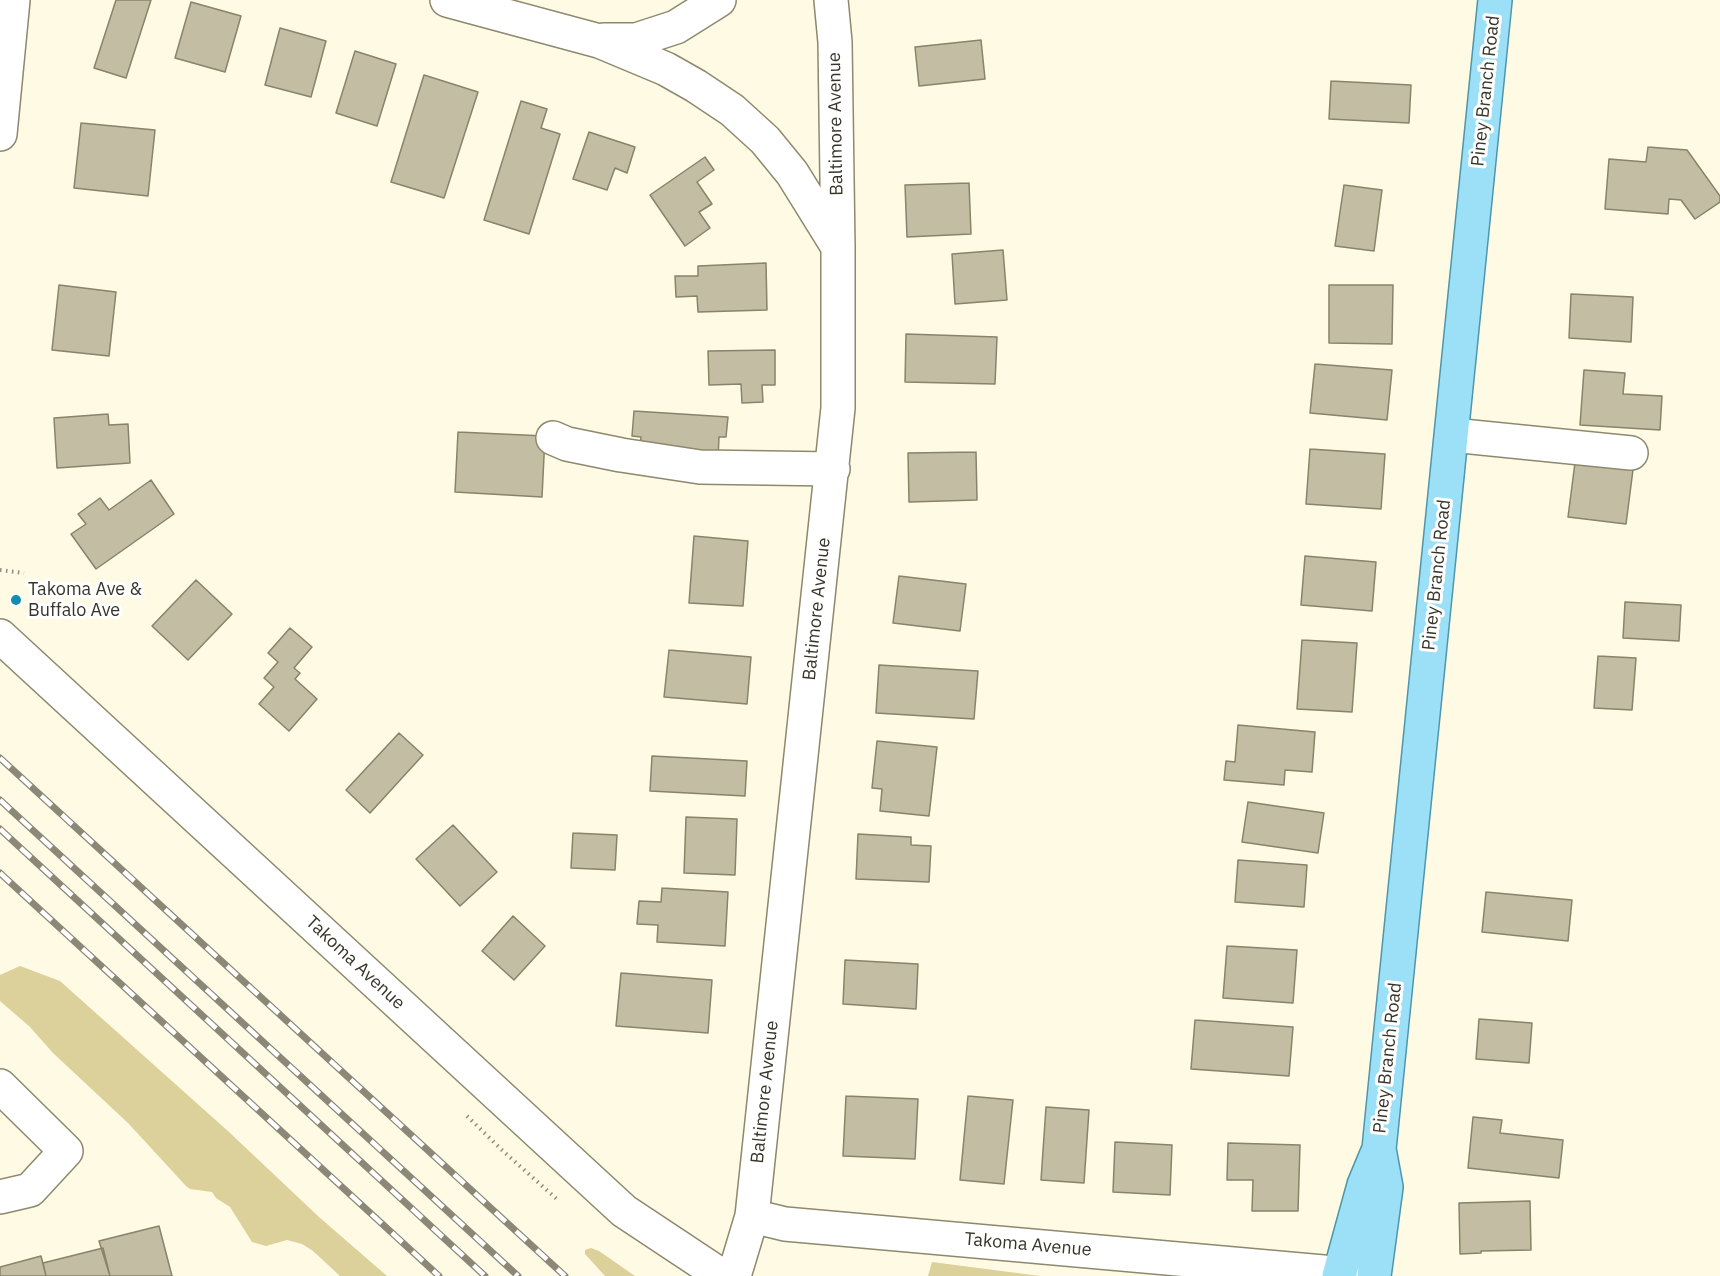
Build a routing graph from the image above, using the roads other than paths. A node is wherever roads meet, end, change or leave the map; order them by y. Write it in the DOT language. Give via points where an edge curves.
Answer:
graph roads {
  1 [pos="13,0"];
  2 [pos="447,0"];
  3 [pos="719,0"];
  4 [pos="831,0"];
  5 [pos="1496,0"];
  6 [pos="599,41"];
  7 [pos="0,134"];
  8 [pos="838,247"];
  9 [pos="1452,435"];
  10 [pos="553,438"];
  11 [pos="1631,453"];
  12 [pos="832,469"];
  13 [pos="0,636"];
  14 [pos="0,1086"];
  15 [pos="1379,1149"];
  16 [pos="0,1197"];
  17 [pos="752,1216"];
  18 [pos="1349,1275"];
  19 [pos="722,1276"];
  20 [pos="734,1276"];
  21 [pos="1374,1276"];
  1 -- 7 [label="street"];
  2 -- 6 [label="street"];
  3 -- 6 [label="street" via="676,27 636,39"];
  4 -- 8 [label="street, Baltimore Avenue"];
  5 -- 9 [label="main road, Piney Branch Road"];
  6 -- 8 [label="street" via="666,69 732,110 765,140 792,173"];
  8 -- 12 [label="street, Baltimore Avenue" via="838,408"];
  9 -- 11 [label="street"];
  9 -- 15 [label="main road, Piney Branch Road"];
  10 -- 12 [label="street" via="621,455 700,467"];
  12 -- 17 [label="street, Baltimore Avenue"];
  13 -- 19 [label="street, Takoma Avenue" via="624,1211"];
  14 -- 16 [label="street" via="66,1151 30,1190"];
  15 -- 18 [label="main road" via="1364,1185"];
  15 -- 21 [label="main road" via="1386,1187"];
  17 -- 18 [label="street, Takoma Avenue" via="785,1224"];
  17 -- 20 [label="street"];
}
